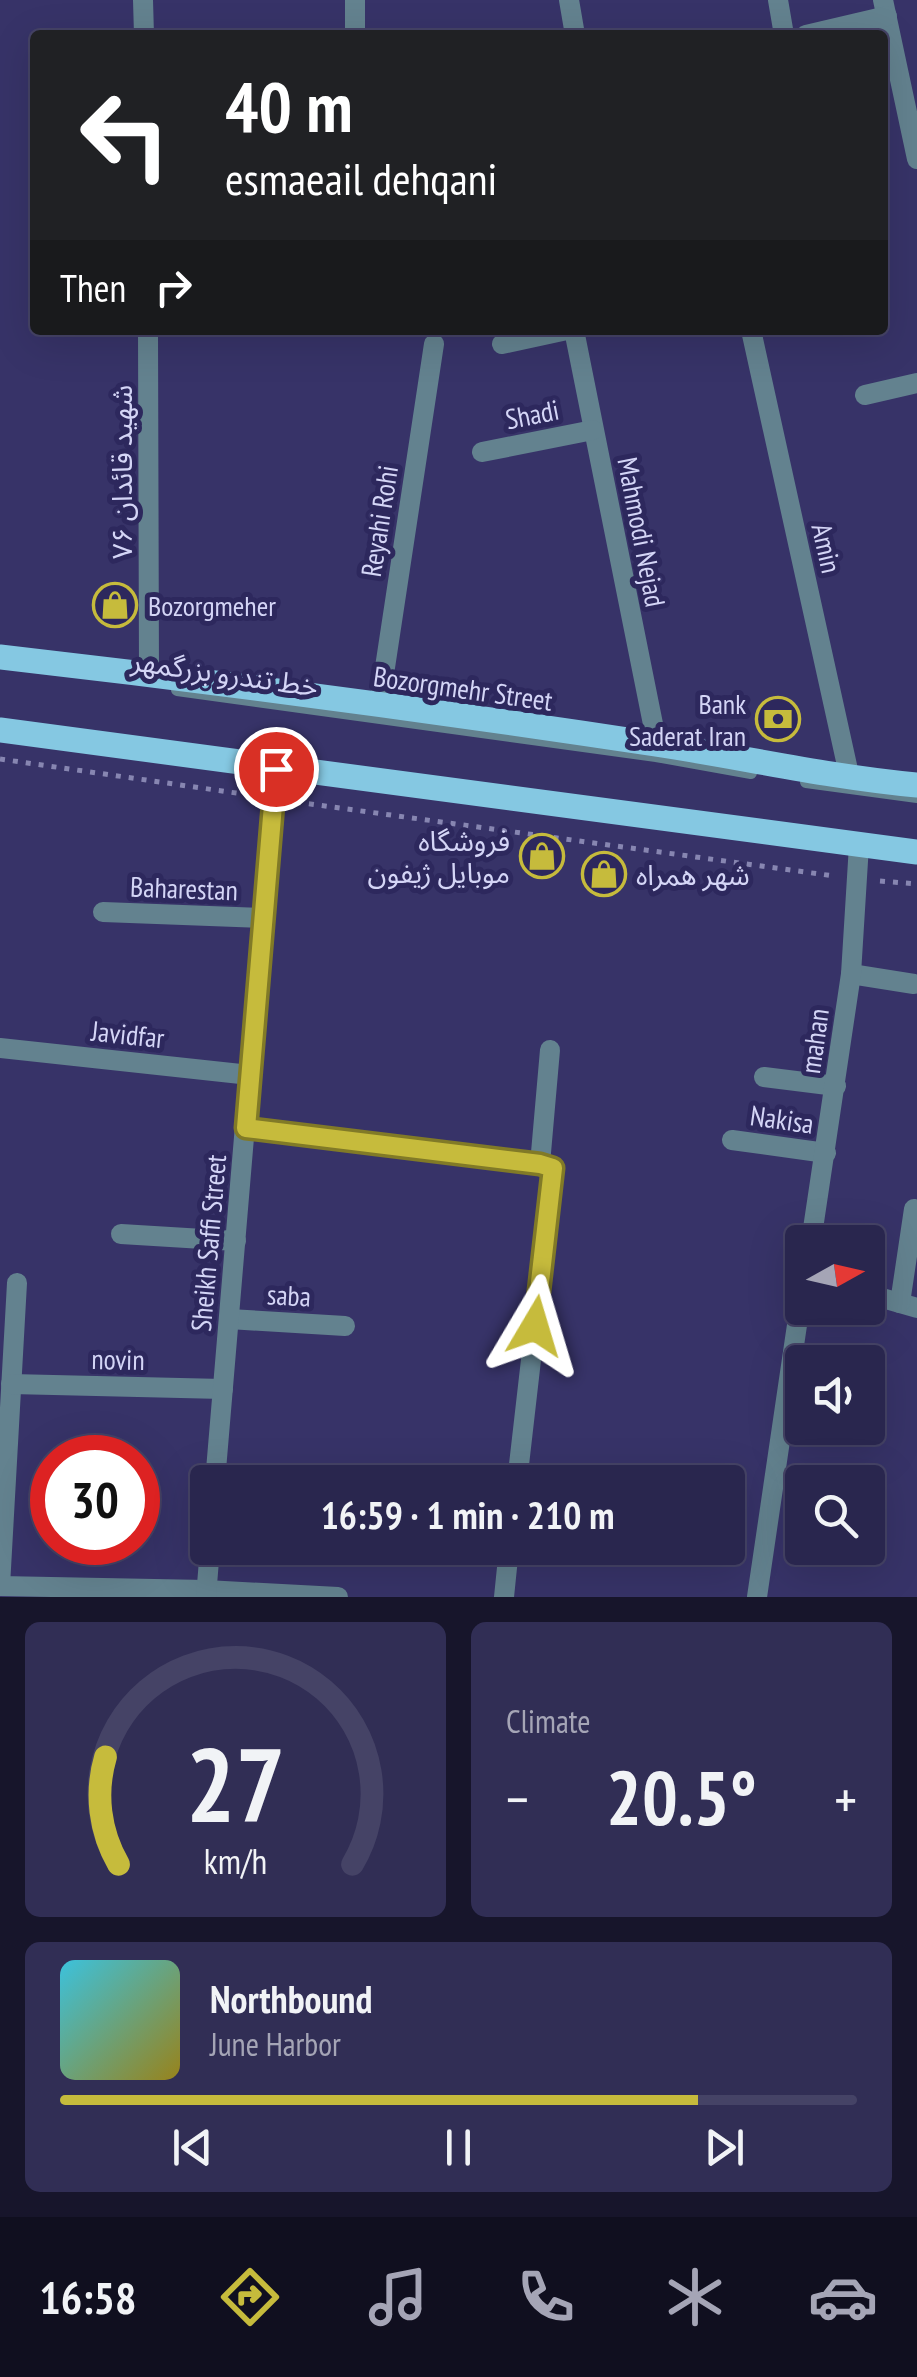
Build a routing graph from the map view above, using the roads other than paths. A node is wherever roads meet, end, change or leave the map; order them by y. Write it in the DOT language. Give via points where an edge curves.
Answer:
graph roads {
  1 [pos="143,0"];
  2 [pos="355,0"];
  3 [pos="569,0"];
  4 [pos="778,0"];
  5 [pos="885,8"];
  6 [pos="144,30"];
  7 [pos="356,30"];
  8 [pos="574,30"];
  9 [pos="783,30"];
  10 [pos="821,30"];
  11 [pos="917,160"];
  12 [pos="148,335"];
  13 [pos="546,335"];
  14 [pos="571,335"];
  15 [pos="751,335"];
  16 [pos="434,344"];
  17 [pos="502,344"];
  18 [pos="917,383"];
  19 [pos="865,395"];
  20 [pos="594,430"];
  21 [pos="482,452"];
  22 [pos="0,658"];
  23 [pos="0,670"];
  24 [pos="150,674"];
  25 [pos="379,707"];
  26 [pos="0,730"];
  27 [pos="657,744"];
  28 [pos="276,769"];
  29 [pos="850,779"];
  30 [pos="917,785"];
  31 [pos="917,797"];
  32 [pos="859,845"];
  33 [pos="917,852"];
  34 [pos="103,912"];
  35 [pos="263,918"];
  36 [pos="851,974"];
  37 [pos="914,984"];
  38 [pos="0,1048"];
  39 [pos="550,1050"];
  40 [pos="250,1075"];
  41 [pos="764,1077"];
  42 [pos="836,1086"];
  43 [pos="246,1128"];
  44 [pos="732,1140"];
  45 [pos="826,1153"];
  46 [pos="540,1164"];
  47 [pos="914,1209"];
  48 [pos="814,1225"];
  49 [pos="121,1234"];
  50 [pos="236,1241"];
  51 [pos="16,1283"];
  52 [pos="908,1305"];
  53 [pos="229,1319"];
  54 [pos="797,1325"];
  55 [pos="345,1326"];
  56 [pos="11,1384"];
  57 [pos="224,1388"];
  58 [pos="217,1465"];
  59 [pos="519,1465"];
  60 [pos="208,1565"];
  61 [pos="508,1565"];
  62 [pos="0,1586"];
  63 [pos="206,1593"];
  64 [pos="338,1597"];
  65 [pos="504,1597"];
  66 [pos="757,1597"];
  1 -- 6 [label="street"];
  2 -- 7 [label="street"];
  3 -- 8 [label="street"];
  4 -- 9 [label="street"];
  5 -- 10 [label="street"];
  5 -- 11 [label="street"];
  12 -- 24 [label="street, شهید قائدان ۷۶"];
  13 -- 17 [label="street"];
  14 -- 20 [label="street, Mahmodi Nejad"];
  15 -- 29 [label="street, Amin"];
  16 -- 25 [label="street, Reyahi Rohi"];
  18 -- 19 [label="street"];
  20 -- 21 [label="street, Shadi"];
  20 -- 27 [label="street, Mahmodi Nejad"];
  22 -- 24 [label="main road, Bozorgmehr Street"];
  23 -- 31 [label="lane, خط تندرو بزرگمهر"];
  24 -- 25 [label="main road, Bozorgmehr Street"];
  25 -- 27 [label="main road, Bozorgmehr Street"];
  26 -- 28 [label="main road"];
  27 -- 29 [label="main road, Bozorgmehr Street"];
  28 -- 32 [label="main road"];
  28 -- 35 [label="street, Sheikh Saffi Street"];
  29 -- 30 [label="main road, Bozorgmehr Street"];
  32 -- 33 [label="main road"];
  32 -- 36 [label="street, mahan"];
  34 -- 35 [label="street, Baharestan"];
  35 -- 40 [label="street, Sheikh Saffi Street"];
  36 -- 37 [label="street"];
  36 -- 42 [label="street, mahan"];
  38 -- 40 [label="street, Javidfar"];
  39 -- 46 [label="street"];
  40 -- 43 [label="street, Sheikh Saffi Street"];
  41 -- 42 [label="street"];
  42 -- 45 [label="street, mahan"];
  43 -- 46 [label="street"];
  43 -- 50 [label="street, Sheikh Saffi Street"];
  44 -- 45 [label="street, Nakisa"];
  45 -- 48 [label="street, mahan"];
  46 -- 59 [label="street" via="553,1168"];
  47 -- 52 [label="street"];
  49 -- 50 [label="street"];
  50 -- 53 [label="street, Sheikh Saffi Street"];
  51 -- 56 [label="street"];
  53 -- 55 [label="street, saba"];
  53 -- 57 [label="street, Sheikh Saffi Street"];
  54 -- 66 [label="street"];
  56 -- 57 [label="street, novin"];
  56 -- 62 [label="street"];
  57 -- 58 [label="street, Sheikh Saffi Street"];
  60 -- 63 [label="street"];
  61 -- 65 [label="street"];
  62 -- 63 [label="street"];
  63 -- 64 [label="street"];
}
